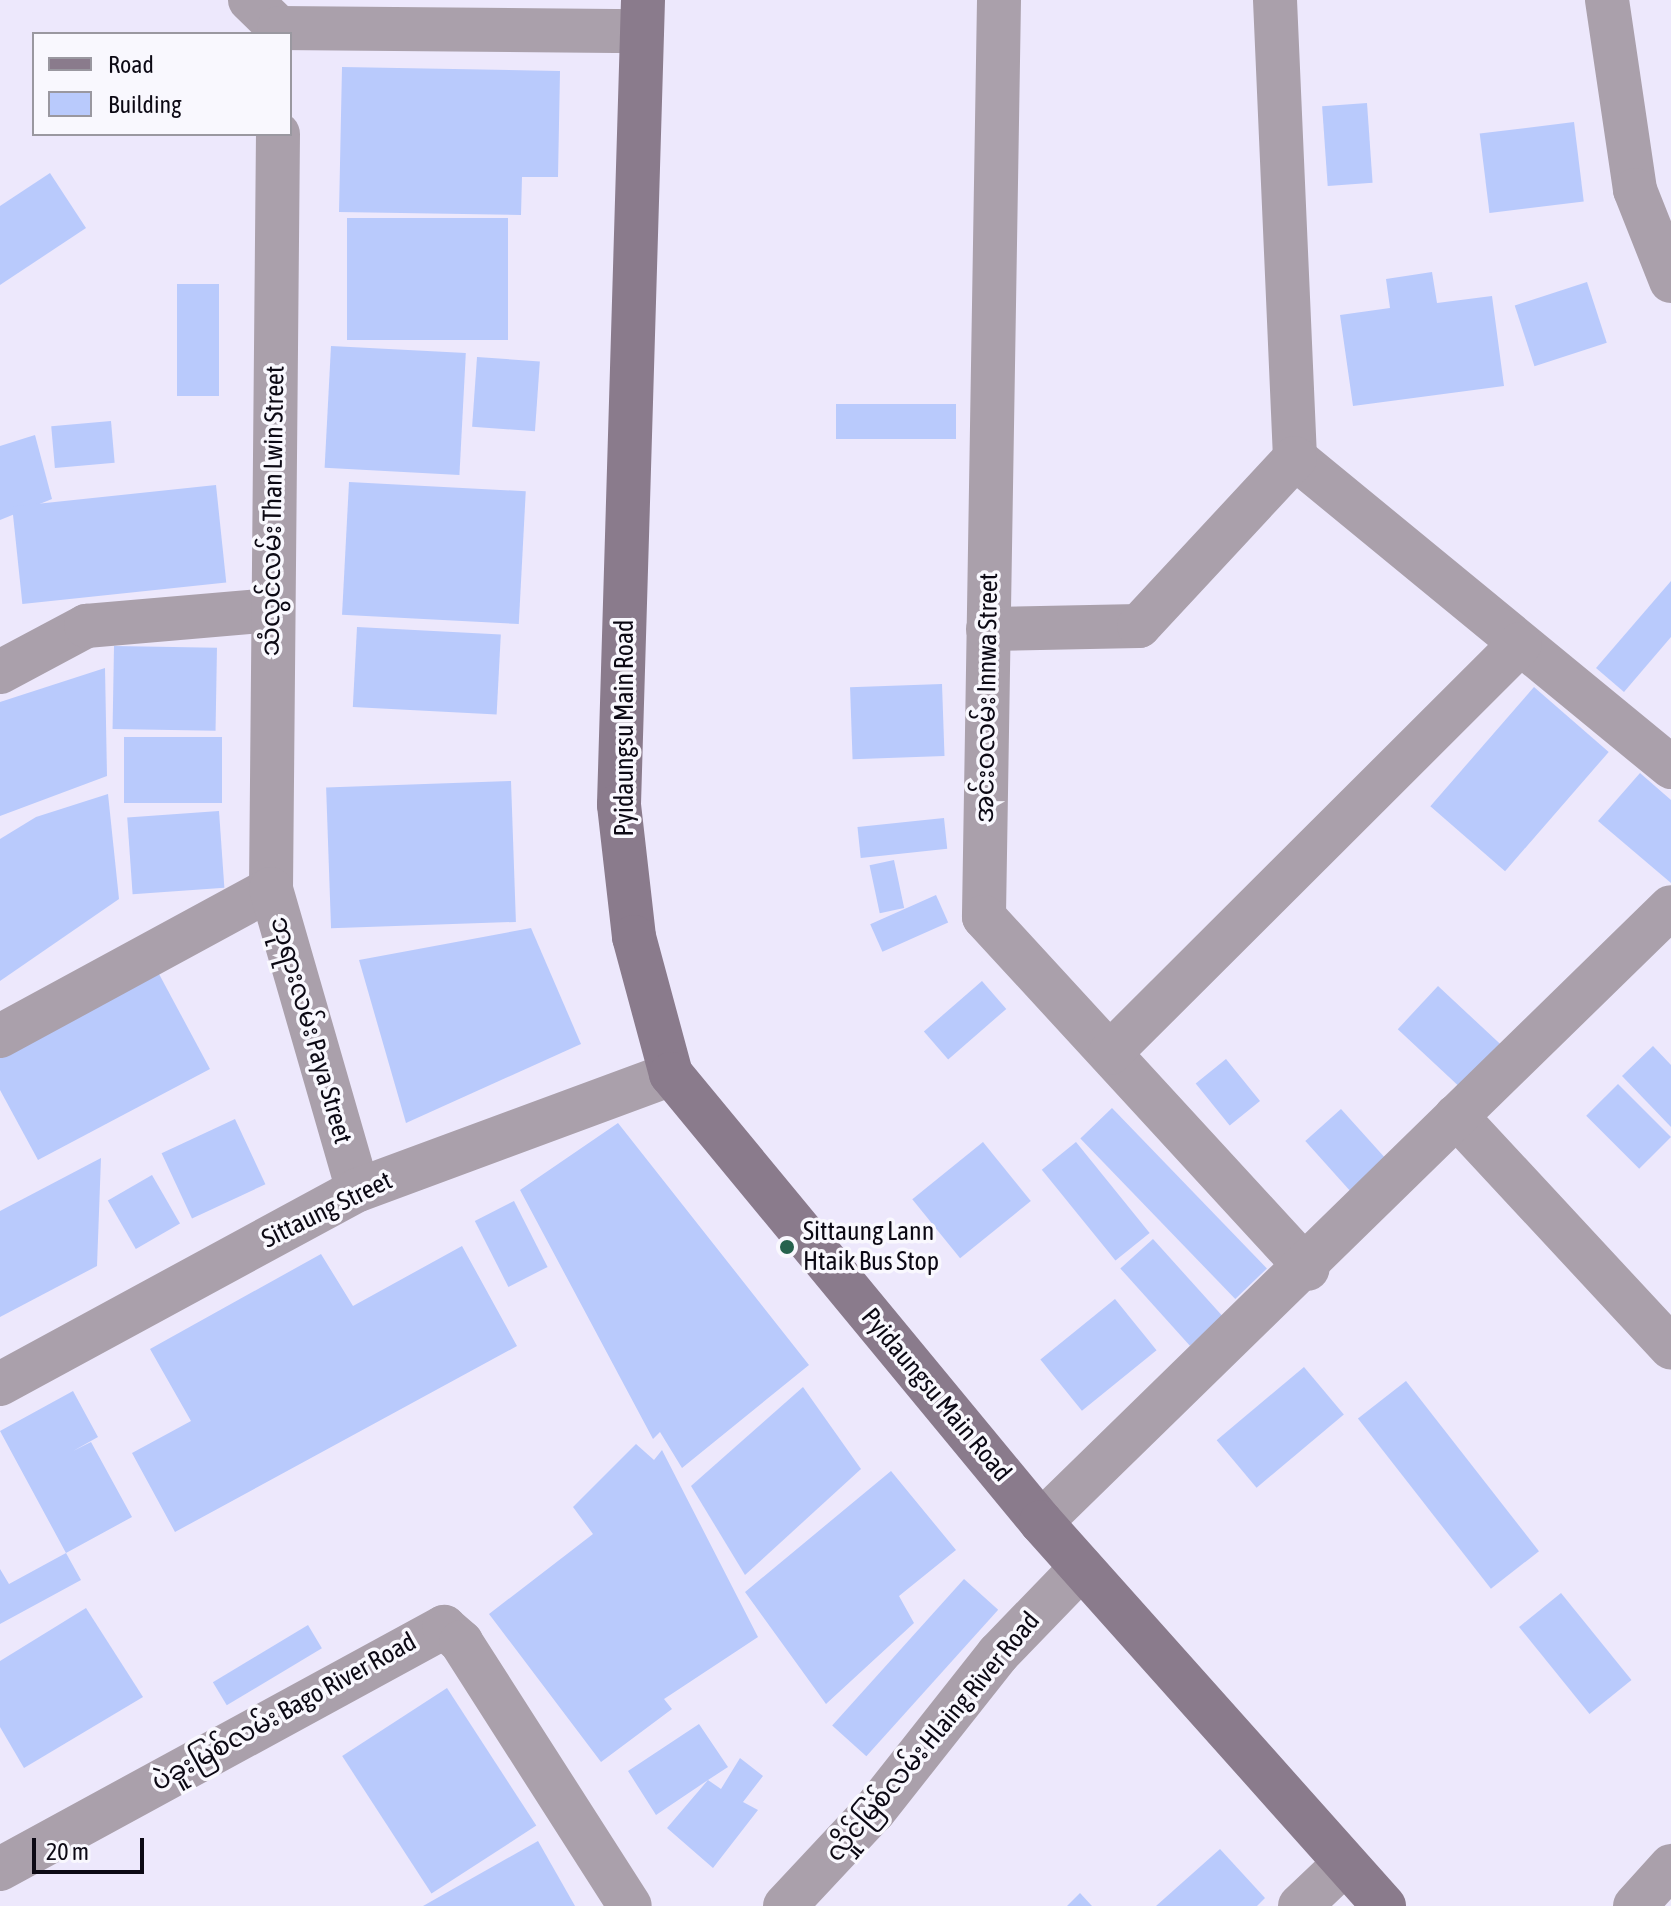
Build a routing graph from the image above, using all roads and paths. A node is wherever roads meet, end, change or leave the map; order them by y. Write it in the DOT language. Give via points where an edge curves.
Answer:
graph roads {
  1 [pos="999,0"];
  2 [pos="1275,0"];
  3 [pos="1607,0"];
  4 [pos="272,16"];
  5 [pos="643,16"];
  6 [pos="278,136"];
  7 [pos="1671,281"];
  8 [pos="1295,458"];
  9 [pos="271,610"];
  10 [pos="988,629"];
  11 [pos="1520,644"];
  12 [pos="0,672"];
  13 [pos="1671,767"];
  14 [pos="271,889"];
  15 [pos="1671,907"];
  16 [pos="0,1036"];
  17 [pos="1110,1053"];
  18 [pos="671,1074"];
  19 [pos="1456,1116"];
  20 [pos="358,1190"];
  21 [pos="1308,1269"];
  22 [pos="1671,1347"];
  23 [pos="0,1384"];
  24 [pos="1041,1522"];
  25 [pos="1081,1568"];
  26 [pos="1343,1865"];
  27 [pos="1671,1866"];
  28 [pos="0,1869"];
  29 [pos="630,1906"];
  30 [pos="785,1906"];
  31 [pos="1300,1906"];
  32 [pos="1384,1906"];
  33 [pos="1635,1906"];
  1 -- 10 [label="street, အင်းဝလမ်း Innwa Street"];
  2 -- 8 [label="street"];
  3 -- 7 [label="street" via="1635,190"];
  4 -- 5 [label="street"];
  5 -- 18 [label="main road, Pyidaungsu Main Road" via="619,805 634,937"];
  6 -- 9 [label="street, သံလွင်လမ်း Than Lwin Street"];
  8 -- 10 [label="street" via="1139,626"];
  8 -- 11 [label="street"];
  9 -- 12 [label="street" via="86,626"];
  9 -- 14 [label="street, သံလွင်လမ်း Than Lwin Street"];
  10 -- 17 [label="street, အင်းဝလမ်း Innwa Street" via="984,917"];
  11 -- 13 [label="street"];
  11 -- 17 [label="street"];
  14 -- 16 [label="street, ဘုရားလမ်း Paya Street"];
  14 -- 20 [label="street, ဘုရားလမ်း Paya Street"];
  15 -- 19 [label="street"];
  17 -- 21 [label="street, အင်းဝလမ်း Innwa Street"];
  18 -- 20 [label="street, Sittaung Street"];
  18 -- 24 [label="main road, Pyidaungsu Main Road"];
  19 -- 21 [label="street"];
  19 -- 22 [label="street"];
  20 -- 23 [label="street, Sittaung Street"];
  21 -- 24 [label="street"];
  24 -- 25 [label="main road, Pyidaungsu Main Road"];
  25 -- 26 [label="main road, Pyidaungsu Main Road"];
  25 -- 30 [label="street, လှိုင်မြစ်လမ်း Hlaing River Road"];
  26 -- 31 [label="street"];
  26 -- 32 [label="main road, Pyidaungsu Main Road"];
  27 -- 33 [label="street"];
  28 -- 29 [label="street, ပဲခူးမြစ်လမ်း Bago River Road" via="444,1627 461,1642"];
}
